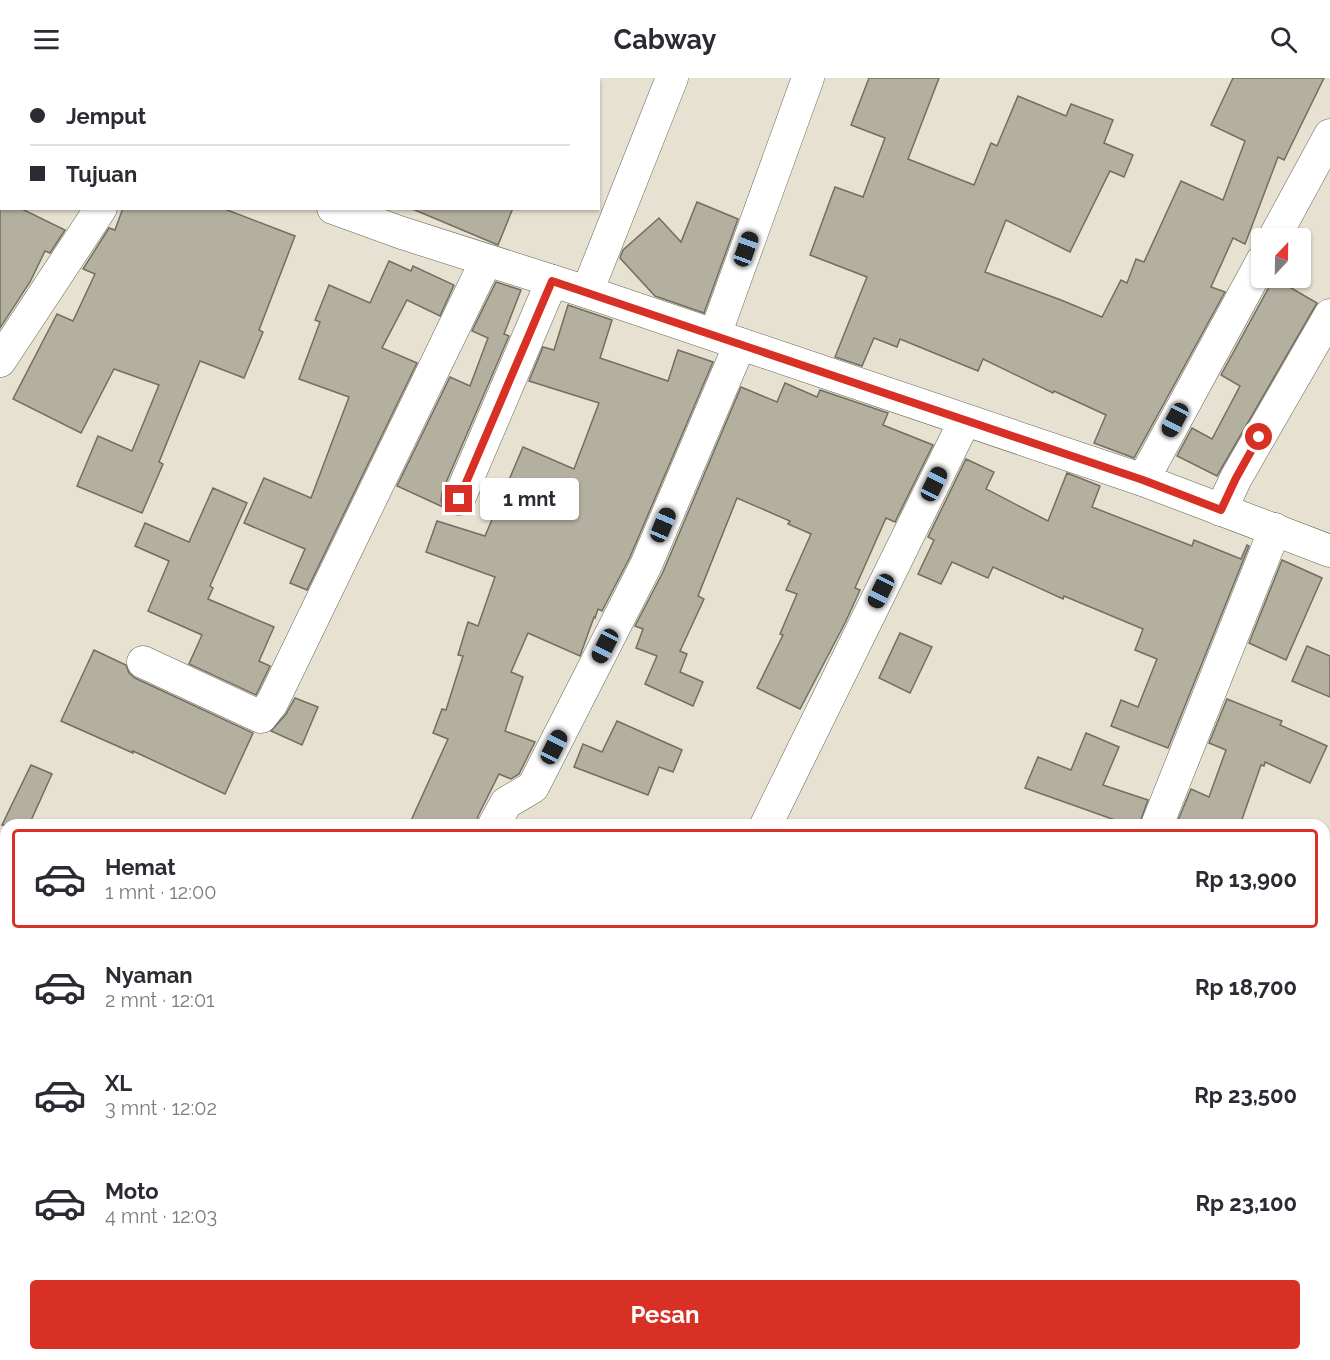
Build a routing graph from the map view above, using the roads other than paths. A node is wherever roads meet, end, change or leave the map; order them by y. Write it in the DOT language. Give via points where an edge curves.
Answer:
graph roads {
  1 [pos="672,78"];
  2 [pos="808,78"];
  3 [pos="1330,135"];
  4 [pos="100,210"];
  5 [pos="344,210"];
  6 [pos="407,221"];
  7 [pos="1279,228"];
  8 [pos="486,261"];
  9 [pos="552,281"];
  10 [pos="1251,281"];
  11 [pos="588,292"];
  12 [pos="1330,315"];
  13 [pos="727,340"];
  14 [pos="0,361"];
  15 [pos="965,420"];
  16 [pos="1143,480"];
  17 [pos="459,499"];
  18 [pos="1221,510"];
  19 [pos="1275,529"];
  20 [pos="1330,551"];
  21 [pos="143,662"];
  22 [pos="497,819"];
  23 [pos="769,819"];
  24 [pos="1159,819"];
  1 -- 11 [label="street"];
  2 -- 13 [label="street"];
  3 -- 7 [label="street"];
  4 -- 14 [label="street"];
  5 -- 6 [label="street"];
  6 -- 8 [label="street"];
  8 -- 9 [label="street"];
  8 -- 21 [label="street" via="272,703 261,717"];
  9 -- 11 [label="street"];
  9 -- 17 [label="street"];
  10 -- 16 [label="street"];
  11 -- 13 [label="street"];
  12 -- 18 [label="street"];
  13 -- 15 [label="street"];
  13 -- 22 [label="street" via="646,566 533,787 506,803"];
  15 -- 16 [label="street"];
  15 -- 23 [label="street"];
  16 -- 18 [label="street"];
  18 -- 19 [label="street"];
  19 -- 20 [label="street"];
  19 -- 24 [label="street"];
}
